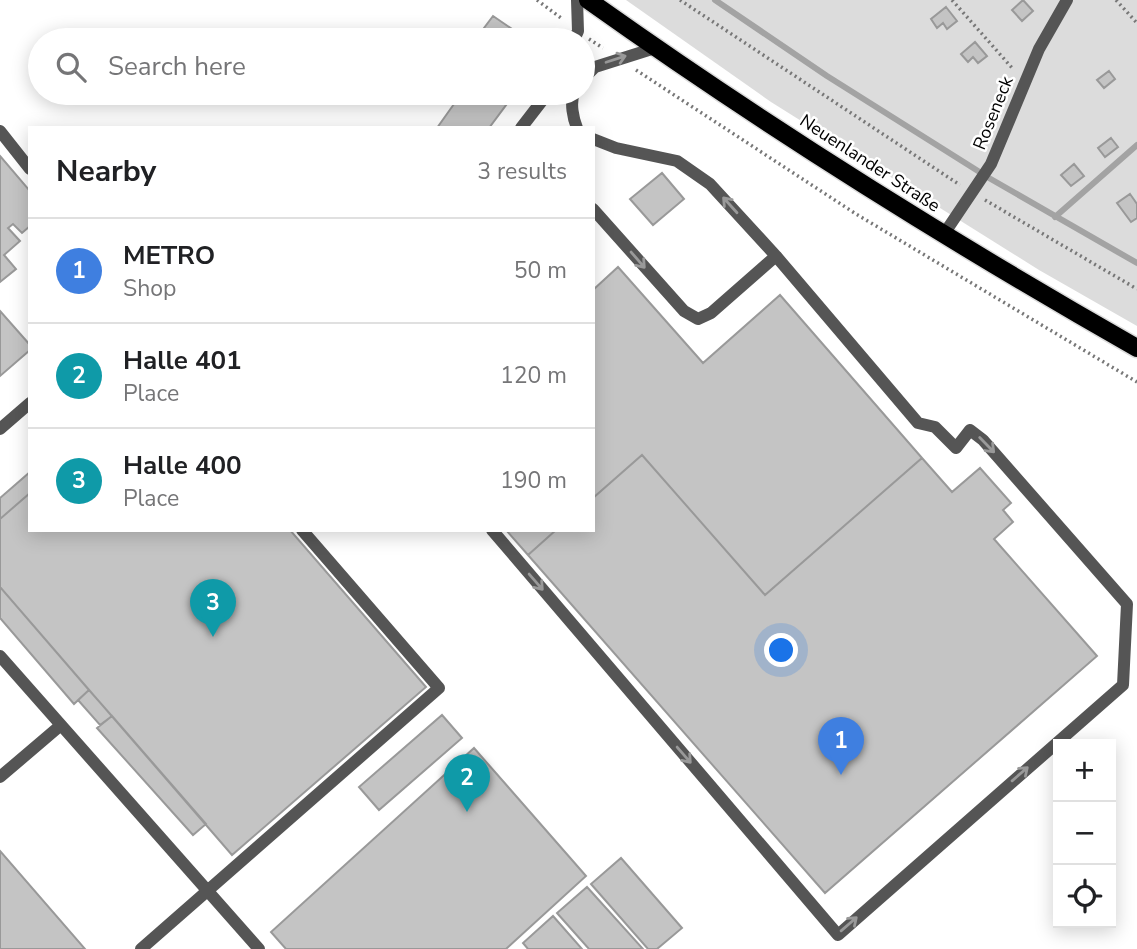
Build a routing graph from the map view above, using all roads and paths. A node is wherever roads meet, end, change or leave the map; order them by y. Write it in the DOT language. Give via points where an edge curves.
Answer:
graph roads {
  1 [pos="537,0"];
  2 [pos="577,0"];
  3 [pos="589,0"];
  4 [pos="681,0"];
  5 [pos="952,0"];
  6 [pos="1067,0"];
  7 [pos="1116,0"];
  8 [pos="1137,23"];
  9 [pos="567,28"];
  10 [pos="576,28"];
  11 [pos="595,46"];
  12 [pos="655,48"];
  13 [pos="617,58"];
  14 [pos="595,66"];
  15 [pos="1025,83"];
  16 [pos="538,105"];
  17 [pos="574,105"];
  18 [pos="535,109"];
  19 [pos="523,126"];
  20 [pos="533,126"];
  21 [pos="576,126"];
  22 [pos="0,131"];
  23 [pos="595,140"];
  24 [pos="28,166"];
  25 [pos="973,193"];
  26 [pos="595,211"];
  27 [pos="944,234"];
  28 [pos="776,256"];
  29 [pos="1137,289"];
  30 [pos="1137,348"];
  31 [pos="1137,383"];
  32 [pos="28,405"];
  33 [pos="0,429"];
  34 [pos="304,532"];
  35 [pos="494,532"];
  36 [pos="0,656"];
  37 [pos="61,726"];
  38 [pos="0,777"];
  39 [pos="208,892"];
  40 [pos="141,949"];
  41 [pos="259,949"];
  1 -- 9 [label="path"];
  2 -- 10 [label="lane"];
  3 -- 12 [label="main road, Neuenlander Straße"];
  4 -- 25 [label="path, Neuenlander Straße"];
  5 -- 15 [label="path"];
  6 -- 15 [label="lane, Roseneck"];
  7 -- 8 [label="path"];
  11 -- 13 [label="path"];
  12 -- 13 [label="lane"];
  12 -- 27 [label="main road, Neuenlander Straße"];
  14 -- 13 [label="lane, one-way"];
  13 -- 31 [label="path" via="856,214"];
  15 -- 25 [label="lane, Roseneck" via="991,164"];
  16 -- 18 [label="lane"];
  17 -- 21 [label="lane"];
  18 -- 19 [label="lane"];
  18 -- 20 [label="lane"];
  22 -- 24 [label="lane"];
  28 -- 23 [label="lane, one-way" via="710,184 677,161"];
  25 -- 27 [label="lane, Roseneck"];
  25 -- 29 [label="path, Neuenlander Straße"];
  26 -- 28 [label="lane, one-way" via="684,312 698,319 711,313"];
  27 -- 30 [label="main road, Neuenlander Straße"];
  28 -- 35 [label="lane" via="918,423 935,427 956,448 970,429 983,440 1127,604 1122,685 838,935"];
  32 -- 33 [label="lane"];
  34 -- 39 [label="lane" via="439,688"];
  36 -- 37 [label="lane"];
  37 -- 38 [label="lane"];
  37 -- 39 [label="lane"];
  39 -- 40 [label="lane"];
  39 -- 41 [label="lane"];
}
